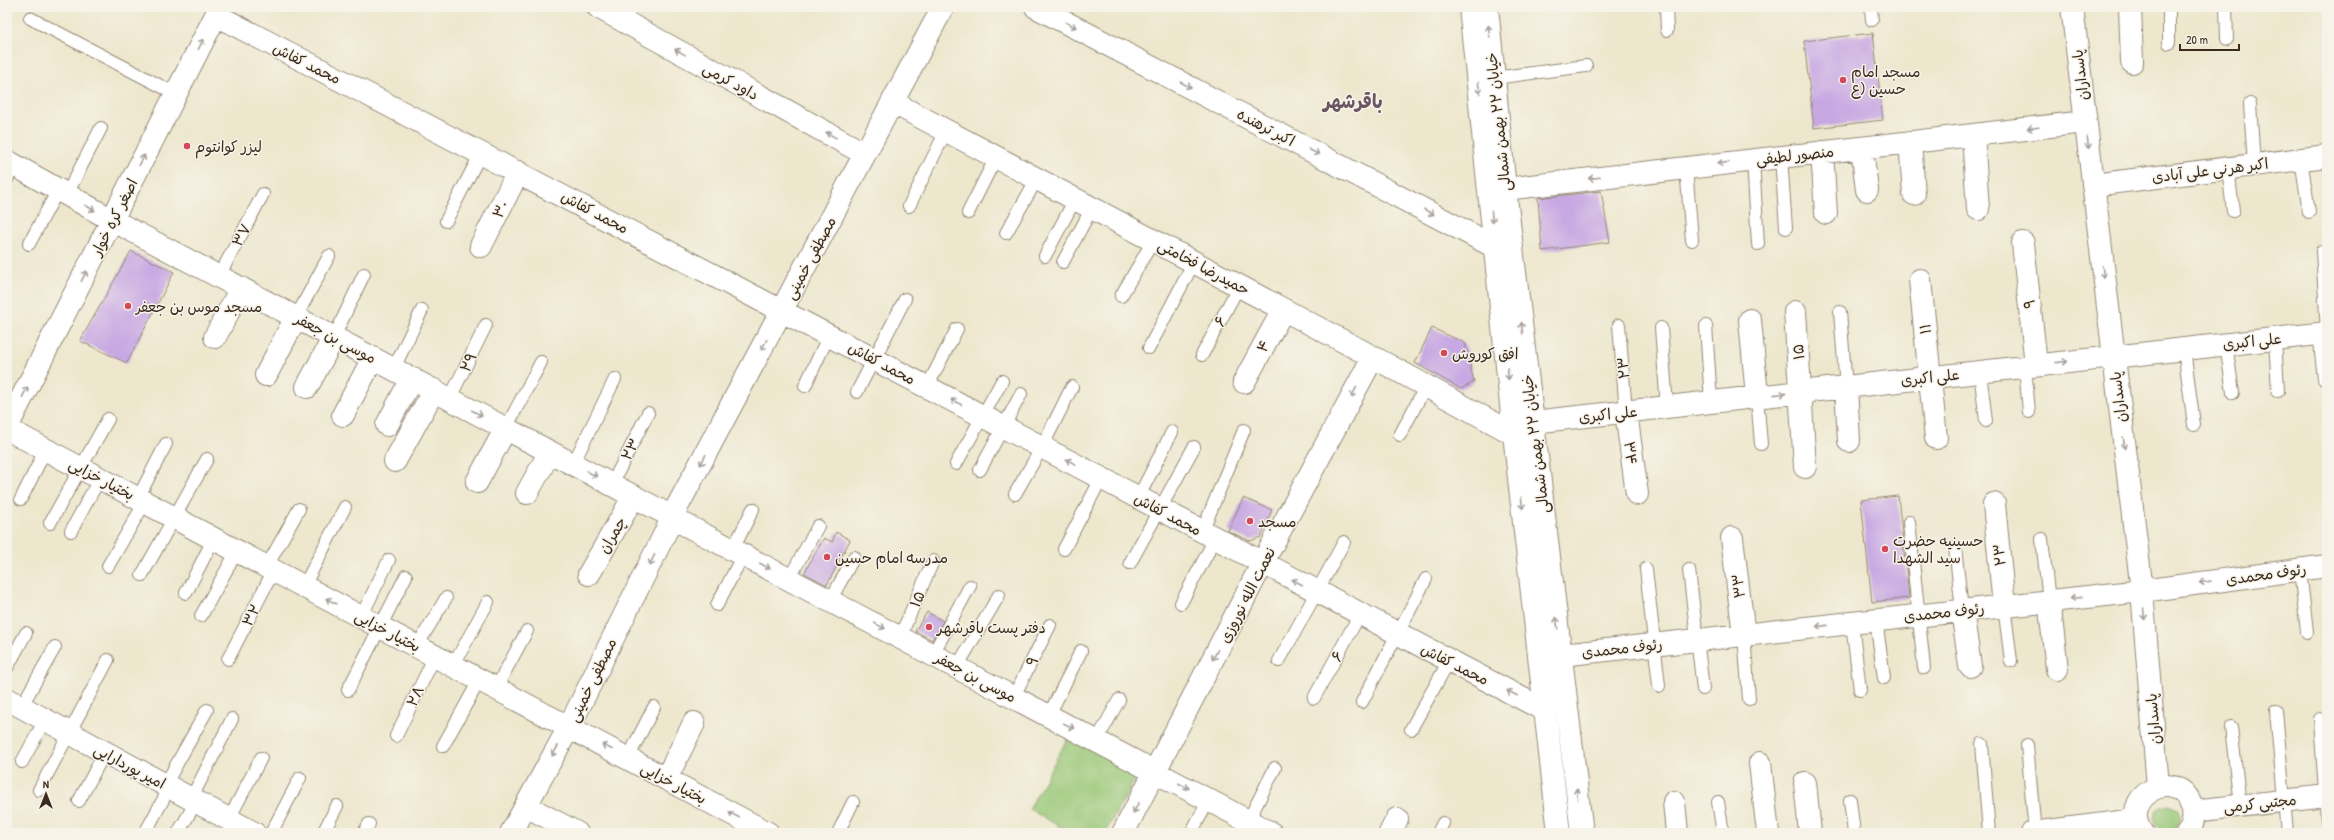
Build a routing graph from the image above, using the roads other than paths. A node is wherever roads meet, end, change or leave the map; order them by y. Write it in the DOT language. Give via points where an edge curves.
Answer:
graph roads {
  1 [pos="598,7"];
  2 [pos="943,7"];
  3 [pos="1036,7"];
  4 [pos="1470,7"];
  5 [pos="1487,7"];
  6 [pos="1666,7"];
  7 [pos="1871,7"];
  8 [pos="2072,7"];
  9 [pos="2130,7"];
  10 [pos="2169,7"];
  11 [pos="2226,7"];
  12 [pos="218,11"];
  13 [pos="30,18"];
  14 [pos="1872,20"];
  15 [pos="1667,30"];
  16 [pos="2227,39"];
  17 [pos="2169,43"];
  18 [pos="2132,62"];
  19 [pos="1586,66"];
  20 [pos="1494,78"];
  21 [pos="176,94"];
  22 [pos="892,102"];
  23 [pos="2250,104"];
  24 [pos="2085,122"];
  25 [pos="101,128"];
  26 [pos="946,131"];
  27 [pos="1973,135"];
  28 [pos="1910,142"];
  29 [pos="1862,148"];
  30 [pos="1822,152"];
  31 [pos="481,153"];
  32 [pos="865,154"];
  33 [pos="2327,156"];
  34 [pos="996,157"];
  35 [pos="1781,157"];
  36 [pos="2301,159"];
  37 [pos="1753,160"];
  38 [pos="2254,165"];
  39 [pos="1686,168"];
  40 [pos="2228,168"];
  41 [pos="9,169"];
  42 [pos="518,172"];
  43 [pos="1037,179"];
  44 [pos="2093,185"];
  45 [pos="1505,188"];
  46 [pos="1867,190"];
  47 [pos="62,192"];
  48 [pos="263,194"];
  49 [pos="1914,194"];
  50 [pos="1083,204"];
  51 [pos="909,206"];
  52 [pos="1978,209"];
  53 [pos="2233,211"];
  54 [pos="2309,212"];
  55 [pos="968,213"];
  56 [pos="1826,213"];
  57 [pos="112,220"];
  58 [pos="446,221"];
  59 [pos="1786,228"];
  60 [pos="1006,233"];
  61 [pos="1153,240"];
  62 [pos="1692,240"];
  63 [pos="2023,243"];
  64 [pos="29,244"];
  65 [pos="1758,244"];
  66 [pos="482,246"];
  67 [pos="1495,247"];
  68 [pos="2322,251"];
  69 [pos="328,256"];
  70 [pos="1045,256"];
  71 [pos="1063,262"];
  72 [pos="1194,262"];
  73 [pos="364,274"];
  74 [pos="219,276"];
  75 [pos="1920,280"];
  76 [pos="1239,286"];
  77 [pos="241,288"];
  78 [pos="1121,296"];
  79 [pos="905,299"];
  80 [pos="422,310"];
  81 [pos="782,310"];
  82 [pos="1283,310"];
  83 [pos="1795,312"];
  84 [pos="1840,312"];
  85 [pos="296,317"];
  86 [pos="1750,320"];
  87 [pos="486,325"];
  88 [pos="1619,325"];
  89 [pos="1706,326"];
  90 [pos="1661,328"];
  91 [pos="957,329"];
  92 [pos="2324,333"];
  93 [pos="829,335"];
  94 [pos="215,337"];
  95 [pos="334,337"];
  96 [pos="2275,339"];
  97 [pos="2226,344"];
  98 [pos="1149,348"];
  99 [pos="2184,349"];
  100 [pos="1202,355"];
  101 [pos="1373,357"];
  102 [pos="2114,357"];
  103 [pos="373,358"];
  104 [pos="875,359"];
  105 [pos="541,362"];
  106 [pos="2030,366"];
  107 [pos="1980,372"];
  108 [pos="403,373"];
  109 [pos="266,375"];
  110 [pos="1930,378"];
  111 [pos="615,379"];
  112 [pos="2324,379"];
  113 [pos="1002,380"];
  114 [pos="1244,382"];
  115 [pos="805,386"];
  116 [pos="1426,386"];
  117 [pos="307,387"];
  118 [pos="927,387"];
  119 [pos="1072,387"];
  120 [pos="1846,387"];
  121 [pos="2278,391"];
  122 [pos="857,392"];
  123 [pos="1802,392"];
  124 [pos="2233,393"];
  125 [pos="442,394"];
  126 [pos="1021,394"];
  127 [pos="1757,397"];
  128 [pos="1711,402"];
  129 [pos="1667,407"];
  130 [pos="1626,412"];
  131 [pos="2029,412"];
  132 [pos="648,413"];
  133 [pos="343,414"];
  134 [pos="982,416"];
  135 [pos="108,419"];
  136 [pos="1986,421"];
  137 [pos="1533,422"];
  138 [pos="387,425"];
  139 [pos="2194,425"];
  140 [pos="1003,427"];
  141 [pos="7,428"];
  142 [pos="506,428"];
  143 [pos="1244,430"];
  144 [pos="1172,432"];
  145 [pos="1514,434"];
  146 [pos="1400,435"];
  147 [pos="1936,438"];
  148 [pos="1848,441"];
  149 [pos="166,444"];
  150 [pos="1761,444"];
  151 [pos="1042,447"];
  152 [pos="1194,447"];
  153 [pos="46,449"];
  154 [pos="550,452"];
  155 [pos="207,459"];
  156 [pos="395,461"];
  157 [pos="573,464"];
  158 [pos="956,464"];
  159 [pos="1806,466"];
  160 [pos="80,468"];
  161 [pos="980,470"];
  162 [pos="100,478"];
  163 [pos="1101,479"];
  164 [pos="477,482"];
  165 [pos="612,484"];
  166 [pos="527,493"];
  167 [pos="1015,494"];
  168 [pos="1636,494"];
  169 [pos="634,496"];
  170 [pos="1138,498"];
  171 [pos="21,499"];
  172 [pos="141,500"];
  173 [pos="1994,504"];
  174 [pos="345,507"];
  175 [pos="299,509"];
  176 [pos="753,509"];
  177 [pos="1159,509"];
  178 [pos="174,517"];
  179 [pos="673,517"];
  180 [pos="1909,522"];
  181 [pos="50,523"];
  182 [pos="818,526"];
  183 [pos="71,531"];
  184 [pos="1209,535"];
  185 [pos="214,538"];
  186 [pos="1732,538"];
  187 [pos="2042,540"];
  188 [pos="1344,542"];
  189 [pos="1956,547"];
  190 [pos="1064,549"];
  191 [pos="237,551"];
  192 [pos="738,552"];
  193 [pos="854,557"];
  194 [pos="390,560"];
  195 [pos="933,561"];
  196 [pos="1130,563"];
  197 [pos="1262,564"];
  198 [pos="108,566"];
  199 [pos="2327,566"];
  200 [pos="270,568"];
  201 [pos="1646,569"];
  202 [pos="1689,570"];
  203 [pos="2300,570"];
  204 [pos="589,574"];
  205 [pos="142,575"];
  206 [pos="406,576"];
  207 [pos="789,579"];
  208 [pos="1426,579"];
  209 [pos="304,586"];
  210 [pos="970,586"];
  211 [pos="2142,590"];
  212 [pos="1316,592"];
  213 [pos="186,594"];
  214 [pos="999,595"];
  215 [pos="446,598"];
  216 [pos="830,601"];
  217 [pos="2049,601"];
  218 [pos="488,602"];
  219 [pos="1181,603"];
  220 [pos="717,605"];
  221 [pos="2004,606"];
  222 [pos="1962,610"];
  223 [pos="1360,614"];
  224 [pos="1920,615"];
  225 [pos="201,616"];
  226 [pos="1876,620"];
  227 [pos="370,621"];
  228 [pos="1852,623"];
  229 [pos="1050,625"];
  230 [pos="527,631"];
  231 [pos="2307,632"];
  232 [pos="26,633"];
  233 [pos="1397,634"];
  234 [pos="1744,635"];
  235 [pos="900,637"];
  236 [pos="1696,640"];
  237 [pos="1654,645"];
  238 [pos="55,647"];
  239 [pos="1081,651"];
  240 [pos="933,654"];
  241 [pos="1561,655"];
  242 [pos="435,656"];
  243 [pos="228,659"];
  244 [pos="108,660"];
  245 [pos="1279,660"];
  246 [pos="1449,661"];
  247 [pos="2011,661"];
  248 [pos="1970,666"];
  249 [pos="957,667"];
  250 [pos="7,668"];
  251 [pos="1924,668"];
  252 [pos="2057,669"];
  253 [pos="1884,678"];
  254 [pos="488,684"];
  255 [pos="1659,686"];
  256 [pos="1703,689"];
  257 [pos="348,690"];
  258 [pos="1860,690"];
  259 [pos="1014,696"];
  260 [pos="1314,698"];
  261 [pos="1749,699"];
  262 [pos="1119,700"];
  263 [pos="1362,702"];
  264 [pos="14,703"];
  265 [pos="654,707"];
  266 [pos="207,710"];
  267 [pos="1546,711"];
  268 [pos="2276,711"];
  269 [pos="1049,715"];
  270 [pos="232,719"];
  271 [pos="2320,719"];
  272 [pos="45,720"];
  273 [pos="694,723"];
  274 [pos="569,727"];
  275 [pos="2231,727"];
  276 [pos="1411,729"];
  277 [pos="70,734"];
  278 [pos="396,736"];
  279 [pos="1097,740"];
  280 [pos="1982,744"];
  281 [pos="2027,745"];
  282 [pos="443,746"];
  283 [pos="105,752"];
  284 [pos="261,758"];
  285 [pos="628,758"];
  286 [pos="22,762"];
  287 [pos="1760,763"];
  288 [pos="1275,768"];
  289 [pos="1156,771"];
  290 [pos="300,778"];
  291 [pos="666,779"];
  292 [pos="1806,783"];
  293 [pos="168,786"];
  294 [pos="2158,787"];
  295 [pos="39,790"];
  296 [pos="2326,796"];
  297 [pos="79,800"];
  298 [pos="193,800"];
  299 [pos="1209,800"];
  300 [pos="1850,800"];
  301 [pos="2284,800"];
  302 [pos="853,802"];
  303 [pos="1674,802"];
  304 [pos="1718,802"];
  305 [pos="2240,805"];
  306 [pos="337,806"];
  307 [pos="526,806"];
  308 [pos="2193,811"];
  309 [pos="228,819"];
  310 [pos="2327,820"];
  311 [pos="1246,827"];
  312 [pos="2139,827"];
  313 [pos="2081,830"];
  314 [pos="145,833"];
  315 [pos="178,833"];
  316 [pos="254,833"];
  317 [pos="271,833"];
  318 [pos="323,833"];
  319 [pos="511,833"];
  320 [pos="577,833"];
  321 [pos="768,833"];
  322 [pos="838,833"];
  323 [pos="1123,833"];
  324 [pos="1191,833"];
  325 [pos="1271,833"];
  326 [pos="1559,833"];
  327 [pos="1582,833"];
  328 [pos="1677,833"];
  329 [pos="1723,833"];
  330 [pos="1768,833"];
  331 [pos="1810,833"];
  332 [pos="1854,833"];
  333 [pos="1988,833"];
  334 [pos="2032,833"];
  335 [pos="2035,833"];
  336 [pos="2187,833"];
  337 [pos="2287,833"];
  32 -- 1 [label="street, داود کرمی, one-way"];
  2 -- 22 [label="street, مصطفی خمینی"];
  3 -- 67 [label="street, اکبر ترهنده, one-way"];
  4 -- 67 [label="street, خیابان ۲۲ بهمن شمالی, one-way"];
  20 -- 5 [label="street, خیابان ۲۲ بهمن شمالی, one-way"];
  6 -- 15 [label="lane"];
  7 -- 14 [label="lane"];
  8 -- 24 [label="street, پاسداران"];
  9 -- 18 [label="street"];
  10 -- 17 [label="lane"];
  11 -- 16 [label="lane"];
  21 -- 12 [label="street, اصغر کره خوار, one-way"];
  12 -- 31 [label="street, محمد کفاش"];
  13 -- 21 [label="lane"];
  19 -- 20 [label="lane"];
  20 -- 45 [label="street, خیابان ۲۲ بهمن شمالی"];
  57 -- 21 [label="street, اصغر کره خوار, one-way"];
  22 -- 26 [label="street, حمیدرضا فخامتی"];
  22 -- 32 [label="street, مصطفی خمینی"];
  23 -- 38 [label="lane"];
  24 -- 27 [label="street, منصور لطیفی, one-way"];
  24 -- 44 [label="street, پاسداران, one-way"];
  25 -- 47 [label="lane"];
  26 -- 34 [label="street, حمیدرضا فخامتی"];
  26 -- 51 [label="lane"];
  27 -- 28 [label="street, منصور لطیفی"];
  27 -- 52 [label="street"];
  28 -- 29 [label="street, منصور لطیفی"];
  28 -- 49 [label="street"];
  29 -- 30 [label="street, منصور لطیفی"];
  29 -- 46 [label="street"];
  30 -- 35 [label="street, منصور لطیفی"];
  30 -- 56 [label="street"];
  31 -- 42 [label="street, محمد کفاش"];
  31 -- 58 [label="lane"];
  32 -- 81 [label="street, مصطفی خمینی"];
  33 -- 36 [label="street, اکبر هرنی علی آبادی"];
  34 -- 43 [label="street, حمیدرضا فخامتی"];
  34 -- 55 [label="lane"];
  35 -- 37 [label="street, منصور لطیفی"];
  35 -- 59 [label="lane"];
  36 -- 38 [label="street, اکبر هرنی علی آبادی"];
  36 -- 54 [label="lane"];
  37 -- 39 [label="street, منصور لطیفی, one-way"];
  37 -- 65 [label="lane"];
  38 -- 40 [label="street, اکبر هرنی علی آبادی"];
  39 -- 45 [label="street, منصور لطیفی, one-way"];
  39 -- 62 [label="lane"];
  40 -- 44 [label="street, اکبر هرنی علی آبادی"];
  40 -- 53 [label="lane"];
  41 -- 47 [label="street, موسی بن جعفر"];
  42 -- 66 [label="street, ۳۰"];
  42 -- 81 [label="street, محمد کفاش"];
  43 -- 50 [label="street, حمیدرضا فخامتی"];
  43 -- 60 [label="lane"];
  44 -- 102 [label="street, پاسداران, one-way"];
  137 -- 45 [label="street, خیابان ۲۲ بهمن شمالی, one-way"];
  47 -- 57 [label="street, موسی بن جعفر, one-way"];
  47 -- 64 [label="lane"];
  48 -- 74 [label="lane, ۳۷"];
  50 -- 61 [label="street, حمیدرضا فخامتی"];
  50 -- 70 [label="lane"];
  50 -- 71 [label="lane"];
  57 -- 74 [label="street, موسی بن جعفر"];
  141 -- 57 [label="street, اصغر کره خوار, one-way"];
  61 -- 72 [label="street, حمیدرضا فخامتی"];
  61 -- 78 [label="lane"];
  63 -- 106 [label="street, ۹"];
  67 -- 145 [label="street, خیابان ۲۲ بهمن شمالی, one-way"];
  68 -- 92 [label="lane"];
  69 -- 85 [label="lane"];
  72 -- 76 [label="street, حمیدرضا فخامتی"];
  72 -- 98 [label="lane"];
  73 -- 95 [label="lane"];
  74 -- 77 [label="street, موسی بن جعفر"];
  75 -- 110 [label="street, ۱۱"];
  76 -- 82 [label="street, حمیدرضا فخامتی"];
  76 -- 100 [label="lane, ۶"];
  77 -- 85 [label="street, موسی بن جعفر"];
  77 -- 94 [label="street"];
  79 -- 104 [label="lane"];
  80 -- 108 [label="lane"];
  81 -- 93 [label="street, محمد کفاش"];
  81 -- 179 [label="street, مصطفی خمینی, one-way"];
  82 -- 101 [label="street, حمیدرضا فخامتی"];
  82 -- 114 [label="street, ۴"];
  83 -- 123 [label="street, ۱۵"];
  84 -- 120 [label="lane"];
  85 -- 95 [label="street, موسی بن جعفر"];
  85 -- 109 [label="street"];
  86 -- 127 [label="street"];
  87 -- 125 [label="lane, ۲۹"];
  88 -- 130 [label="lane, ۲۳"];
  89 -- 128 [label="lane"];
  90 -- 129 [label="lane"];
  91 -- 118 [label="lane"];
  92 -- 96 [label="street, علی اکبری"];
  92 -- 112 [label="lane"];
  93 -- 104 [label="street, محمد کفاش"];
  93 -- 115 [label="lane"];
  95 -- 103 [label="street, موسی بن جعفر"];
  95 -- 117 [label="street"];
  96 -- 97 [label="street, علی اکبری"];
  96 -- 121 [label="lane"];
  97 -- 99 [label="street, علی اکبری"];
  97 -- 124 [label="lane"];
  99 -- 102 [label="street, علی اکبری"];
  99 -- 139 [label="lane"];
  101 -- 116 [label="street, حمیدرضا فخامتی"];
  101 -- 197 [label="street, نعمت الله نوروزی, one-way"];
  106 -- 102 [label="street, علی اکبری, one-way"];
  102 -- 211 [label="street, پاسداران, one-way"];
  103 -- 108 [label="street, موسی بن جعفر"];
  103 -- 133 [label="street"];
  104 -- 118 [label="street, محمد کفاش"];
  104 -- 122 [label="lane"];
  105 -- 142 [label="lane"];
  106 -- 107 [label="street, علی اکبری"];
  106 -- 131 [label="lane"];
  107 -- 110 [label="street, علی اکبری"];
  107 -- 136 [label="lane"];
  108 -- 125 [label="street, موسی بن جعفر"];
  108 -- 138 [label="street"];
  110 -- 120 [label="street, علی اکبری"];
  110 -- 147 [label="street, ۱۱"];
  111 -- 157 [label="lane"];
  113 -- 134 [label="lane"];
  116 -- 145 [label="street, حمیدرضا فخامتی"];
  116 -- 146 [label="lane"];
  134 -- 118 [label="street, محمد کفاش, one-way"];
  119 -- 151 [label="lane"];
  120 -- 123 [label="street, علی اکبری"];
  120 -- 148 [label="street"];
  127 -- 123 [label="street, علی اکبری, one-way"];
  123 -- 159 [label="street"];
  125 -- 142 [label="street, موسی بن جعفر, one-way"];
  125 -- 156 [label="street"];
  126 -- 140 [label="lane"];
  127 -- 128 [label="street, علی اکبری"];
  127 -- 150 [label="lane"];
  128 -- 129 [label="street, علی اکبری"];
  129 -- 130 [label="street, علی اکبری"];
  130 -- 137 [label="street, علی اکبری"];
  130 -- 168 [label="street, ۳۴"];
  132 -- 165 [label="lane, ۲۳"];
  134 -- 140 [label="street, محمد کفاش"];
  134 -- 158 [label="lane"];
  135 -- 160 [label="lane"];
  241 -- 137 [label="street, خیابان ۲۲ بهمن شمالی, one-way"];
  140 -- 151 [label="street, محمد کفاش"];
  140 -- 161 [label="lane"];
  141 -- 153 [label="street, بختیار خزایی"];
  142 -- 154 [label="street, موسی بن جعفر"];
  142 -- 164 [label="street"];
  143 -- 184 [label="lane"];
  144 -- 170 [label="lane"];
  145 -- 267 [label="street, خیابان ۲۲ بهمن شمالی, one-way"];
  149 -- 172 [label="lane"];
  163 -- 151 [label="street, محمد کفاش, one-way"];
  151 -- 167 [label="lane"];
  152 -- 177 [label="lane"];
  153 -- 160 [label="street, بختیار خزایی"];
  153 -- 171 [label="lane"];
  154 -- 157 [label="street, موسی بن جعفر"];
  154 -- 166 [label="street"];
  155 -- 178 [label="lane"];
  157 -- 165 [label="street, موسی بن جعفر, one-way"];
  160 -- 162 [label="street, بختیار خزایی"];
  160 -- 181 [label="lane"];
  162 -- 172 [label="street, بختیار خزایی"];
  162 -- 183 [label="lane"];
  163 -- 170 [label="street, محمد کفاش"];
  163 -- 190 [label="lane"];
  165 -- 169 [label="street, موسی بن جعفر"];
  169 -- 179 [label="street, موسی بن جعفر"];
  169 -- 204 [label="street, چمران"];
  170 -- 177 [label="street, محمد کفاش"];
  172 -- 178 [label="street, بختیار خزایی"];
  172 -- 198 [label="lane"];
  173 -- 221 [label="street, ۲۳"];
  174 -- 209 [label="lane"];
  175 -- 200 [label="lane, ۳۲"];
  176 -- 192 [label="lane"];
  177 -- 184 [label="street, محمد کفاش"];
  177 -- 196 [label="lane"];
  178 -- 185 [label="street, بختیار خزایی"];
  178 -- 205 [label="lane"];
  179 -- 192 [label="street, موسی بن جعفر"];
  179 -- 274 [label="street, مصطفی خمینی, one-way"];
  180 -- 224 [label="lane"];
  182 -- 207 [label="lane"];
  184 -- 197 [label="street, محمد کفاش"];
  184 -- 219 [label="lane"];
  185 -- 191 [label="street, بختیار خزایی"];
  185 -- 213 [label="lane"];
  186 -- 234 [label="street, ۳۳"];
  187 -- 217 [label="lane"];
  188 -- 212 [label="lane"];
  189 -- 222 [label="lane"];
  191 -- 200 [label="street, بختیار خزایی"];
  191 -- 225 [label="lane"];
  192 -- 207 [label="street, موسی بن جعفر, one-way"];
  192 -- 220 [label="lane"];
  193 -- 216 [label="lane"];
  194 -- 227 [label="lane"];
  195 -- 235 [label="lane, ۱۵"];
  212 -- 197 [label="street, محمد کفاش, one-way"];
  197 -- 289 [label="street, نعمت الله نوروزی, one-way"];
  199 -- 203 [label="street, رئوف محمدی"];
  200 -- 209 [label="street, بختیار خزایی"];
  200 -- 243 [label="lane, ۳۲"];
  201 -- 237 [label="lane"];
  202 -- 236 [label="lane"];
  203 -- 211 [label="street, رئوف محمدی, one-way"];
  203 -- 231 [label="lane"];
  206 -- 227 [label="lane"];
  207 -- 216 [label="street, موسی بن جعفر"];
  208 -- 233 [label="lane"];
  227 -- 209 [label="street, بختیار خزایی, one-way"];
  210 -- 240 [label="lane"];
  211 -- 217 [label="street, رئوف محمدی, one-way"];
  211 -- 294 [label="street, پاسداران, one-way"];
  212 -- 223 [label="street, محمد کفاش"];
  212 -- 245 [label="lane"];
  214 -- 249 [label="lane"];
  215 -- 242 [label="lane"];
  216 -- 235 [label="street, موسی بن جعفر, one-way"];
  217 -- 221 [label="street, رئوف محمدی"];
  217 -- 252 [label="street"];
  218 -- 242 [label="lane"];
  221 -- 222 [label="street, رئوف محمدی"];
  221 -- 247 [label="lane"];
  222 -- 224 [label="street, رئوف محمدی"];
  222 -- 248 [label="street"];
  223 -- 233 [label="street, محمد کفاش"];
  223 -- 260 [label="lane, ۶"];
  224 -- 226 [label="street, رئوف محمدی"];
  224 -- 251 [label="lane"];
  226 -- 228 [label="street, رئوف محمدی"];
  226 -- 253 [label="lane"];
  227 -- 242 [label="street, بختیار خزایی"];
  227 -- 257 [label="lane"];
  228 -- 234 [label="street, رئوف محمدی, one-way"];
  228 -- 258 [label="lane"];
  229 -- 259 [label="lane, ۹"];
  230 -- 254 [label="lane"];
  232 -- 250 [label="lane"];
  233 -- 246 [label="street, محمد کفاش"];
  233 -- 263 [label="lane"];
  234 -- 236 [label="street, رئوف محمدی"];
  234 -- 261 [label="lane"];
  235 -- 240 [label="street, موسی بن جعفر"];
  236 -- 237 [label="street, رئوف محمدی"];
  236 -- 256 [label="lane"];
  237 -- 241 [label="street, رئوف محمدی"];
  237 -- 255 [label="lane"];
  238 -- 264 [label="lane"];
  239 -- 269 [label="lane"];
  240 -- 249 [label="street, موسی بن جعفر"];
  327 -- 241 [label="street, خیابان ۲۲ بهمن شمالی, one-way"];
  242 -- 254 [label="street, بختیار خزایی"];
  242 -- 278 [label="lane, ۲۸"];
  244 -- 277 [label="lane"];
  267 -- 246 [label="street, محمد کفاش, one-way"];
  246 -- 276 [label="lane"];
  249 -- 259 [label="street, موسی بن جعفر"];
  254 -- 274 [label="street, بختیار خزایی"];
  254 -- 282 [label="lane"];
  259 -- 269 [label="street, موسی بن جعفر"];
  262 -- 279 [label="lane"];
  264 -- 272 [label="street, امیر پوردارایی"];
  265 -- 285 [label="lane"];
  266 -- 293 [label="lane"];
  267 -- 326 [label="street, خیابان ۲۲ بهمن شمالی"];
  268 -- 301 [label="lane"];
  269 -- 279 [label="street, موسی بن جعفر, one-way"];
  270 -- 298 [label="lane"];
  271 -- 296 [label="lane"];
  272 -- 277 [label="street, امیر پوردارایی"];
  272 -- 286 [label="lane"];
  273 -- 291 [label="street"];
  285 -- 274 [label="street, بختیار خزایی, one-way"];
  274 -- 307 [label="street, مصطفی خمینی, one-way"];
  275 -- 305 [label="lane"];
  277 -- 283 [label="street, امیر پوردارایی"];
  277 -- 295 [label="lane"];
  279 -- 289 [label="street, موسی بن جعفر"];
  280 -- 333 [label="lane"];
  281 -- 335 [label="lane"];
  283 -- 293 [label="street, امیر پوردارایی"];
  283 -- 297 [label="lane"];
  284 -- 309 [label="lane"];
  285 -- 291 [label="street, بختیار خزایی"];
  287 -- 330 [label="street"];
  288 -- 311 [label="lane"];
  289 -- 299 [label="street, موسی بن جعفر, one-way"];
  289 -- 323 [label="street, نعمت الله نوروزی, one-way"];
  290 -- 317 [label="lane"];
  321 -- 291 [label="street, بختیار خزایی, one-way"];
  292 -- 331 [label="street"];
  293 -- 298 [label="street, امیر پوردارایی"];
  293 -- 314 [label="lane"];
  294 -- 308 [label="street" via="2168,786 2185,794"];
  294 -- 312 [label="street" via="2143,796 2138,803"];
  296 -- 301 [label="street, مجتبی کرمی"];
  296 -- 310 [label="lane"];
  298 -- 309 [label="street, امیر پوردارایی"];
  298 -- 315 [label="lane"];
  299 -- 311 [label="street, موسی بن جعفر"];
  299 -- 324 [label="lane"];
  300 -- 332 [label="lane"];
  301 -- 305 [label="street, مجتبی کرمی"];
  301 -- 337 [label="lane"];
  302 -- 322 [label="lane"];
  303 -- 328 [label="street"];
  304 -- 329 [label="lane"];
  305 -- 308 [label="street, مجتبی کرمی"];
  306 -- 318 [label="lane"];
  307 -- 319 [label="street, مصطفی خمینی"];
  307 -- 320 [label="street"];
  308 -- 336 [label="street" via="2193,820"];
  309 -- 316 [label="street, امیر پوردارایی"];
  311 -- 325 [label="street, موسی بن جعفر"];
  312 -- 313 [label="street"];
  313 -- 335 [label="street"];
  334 -- 335 [label="street"];
}
